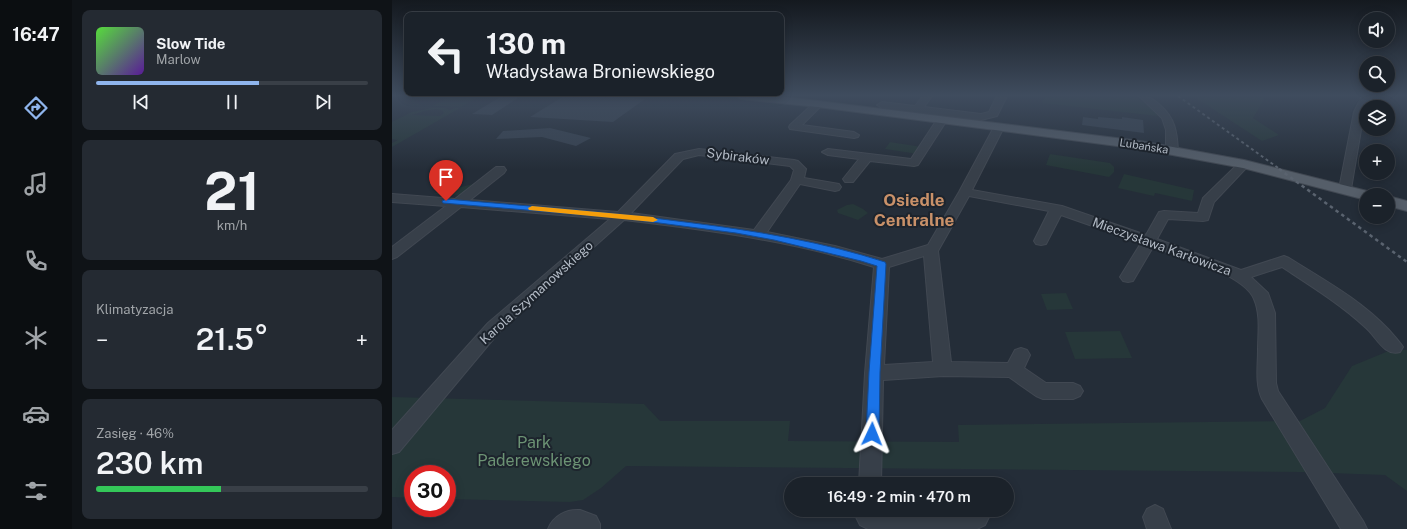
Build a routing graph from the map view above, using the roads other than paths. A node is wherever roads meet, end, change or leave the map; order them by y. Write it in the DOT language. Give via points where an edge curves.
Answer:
graph roads {
  1 [pos="942,120"];
  2 [pos="800,121"];
  3 [pos="948,121"];
  4 [pos="1169,121"];
  5 [pos="1357,121"];
  6 [pos="999,127"];
  7 [pos="854,135"];
  8 [pos="1172,150"];
  9 [pos="828,152"];
  10 [pos="866,158"];
  11 [pos="1244,164"];
  12 [pos="500,170"];
  13 [pos="849,179"];
  14 [pos="797,180"];
  15 [pos="835,187"];
  16 [pos="1345,190"];
  17 [pos="965,192"];
  18 [pos="1359,193"];
  19 [pos="392,198"];
  20 [pos="459,202"];
  21 [pos="1395,203"];
  22 [pos="1407,206"];
  23 [pos="1057,208"];
  24 [pos="621,216"];
  25 [pos="758,234"];
  26 [pos="1041,241"];
  27 [pos="1150,241"];
  28 [pos="931,250"];
  29 [pos="392,254"];
  30 [pos="882,264"];
  31 [pos="1240,275"];
  32 [pos="1128,277"];
  33 [pos="1394,347"];
  34 [pos="943,369"];
  35 [pos="874,372"];
  36 [pos="1073,391"];
  37 [pos="392,444"];
  38 [pos="870,477"];
  39 [pos="978,517"];
  40 [pos="868,519"];
  41 [pos="560,529"];
  42 [pos="588,529"];
  43 [pos="1355,529"];
  1 -- 10 [label="street" via="914,163"];
  2 -- 7 [label="street" via="794,126"];
  3 -- 6 [label="main road, Lubańska"];
  4 -- 8 [label="street"];
  5 -- 16 [label="street"];
  6 -- 8 [label="main road, Lubańska"];
  6 -- 17 [label="street"];
  8 -- 11 [label="main road, Lubańska"];
  9 -- 10 [label="street"];
  10 -- 13 [label="street"];
  11 -- 16 [label="main road, Lubańska"];
  11 -- 27 [label="street" via="1208,201 1203,217 1164,215"];
  12 -- 20 [label="street"];
  14 -- 15 [label="street"];
  14 -- 24 [label="street, Sybiraków" via="800,169 794,163 689,153 678,156"];
  14 -- 25 [label="street"];
  16 -- 18 [label="main road, Lubańska"];
  17 -- 23 [label="street, Mieczysława Karłowicza"];
  17 -- 28 [label="street"];
  19 -- 20 [label="street"];
  20 -- 24 [label="street"];
  20 -- 29 [label="street"];
  21 -- 22 [label="main road"];
  23 -- 26 [label="street"];
  23 -- 27 [label="street, Mieczysława Karłowicza"];
  24 -- 25 [label="street"];
  24 -- 37 [label="street, Karola Szymanowskiego" via="494,327"];
  25 -- 30 [label="street"];
  27 -- 31 [label="street, Mieczysława Karłowicza"];
  27 -- 32 [label="street"];
  28 -- 30 [label="street"];
  28 -- 34 [label="street"];
  30 -- 35 [label="street"];
  31 -- 33 [label="street" via="1284,261 1351,305"];
  31 -- 43 [label="street, Mieczysława Karłowicza" via="1256,289 1267,313 1269,393"];
  34 -- 35 [label="street"];
  34 -- 36 [label="street" via="1017,362 1043,391"];
  35 -- 38 [label="street"];
  39 -- 40 [label="street"];
  41 -- 42 [label="street" via="564,524 578,520 588,524"];
}
